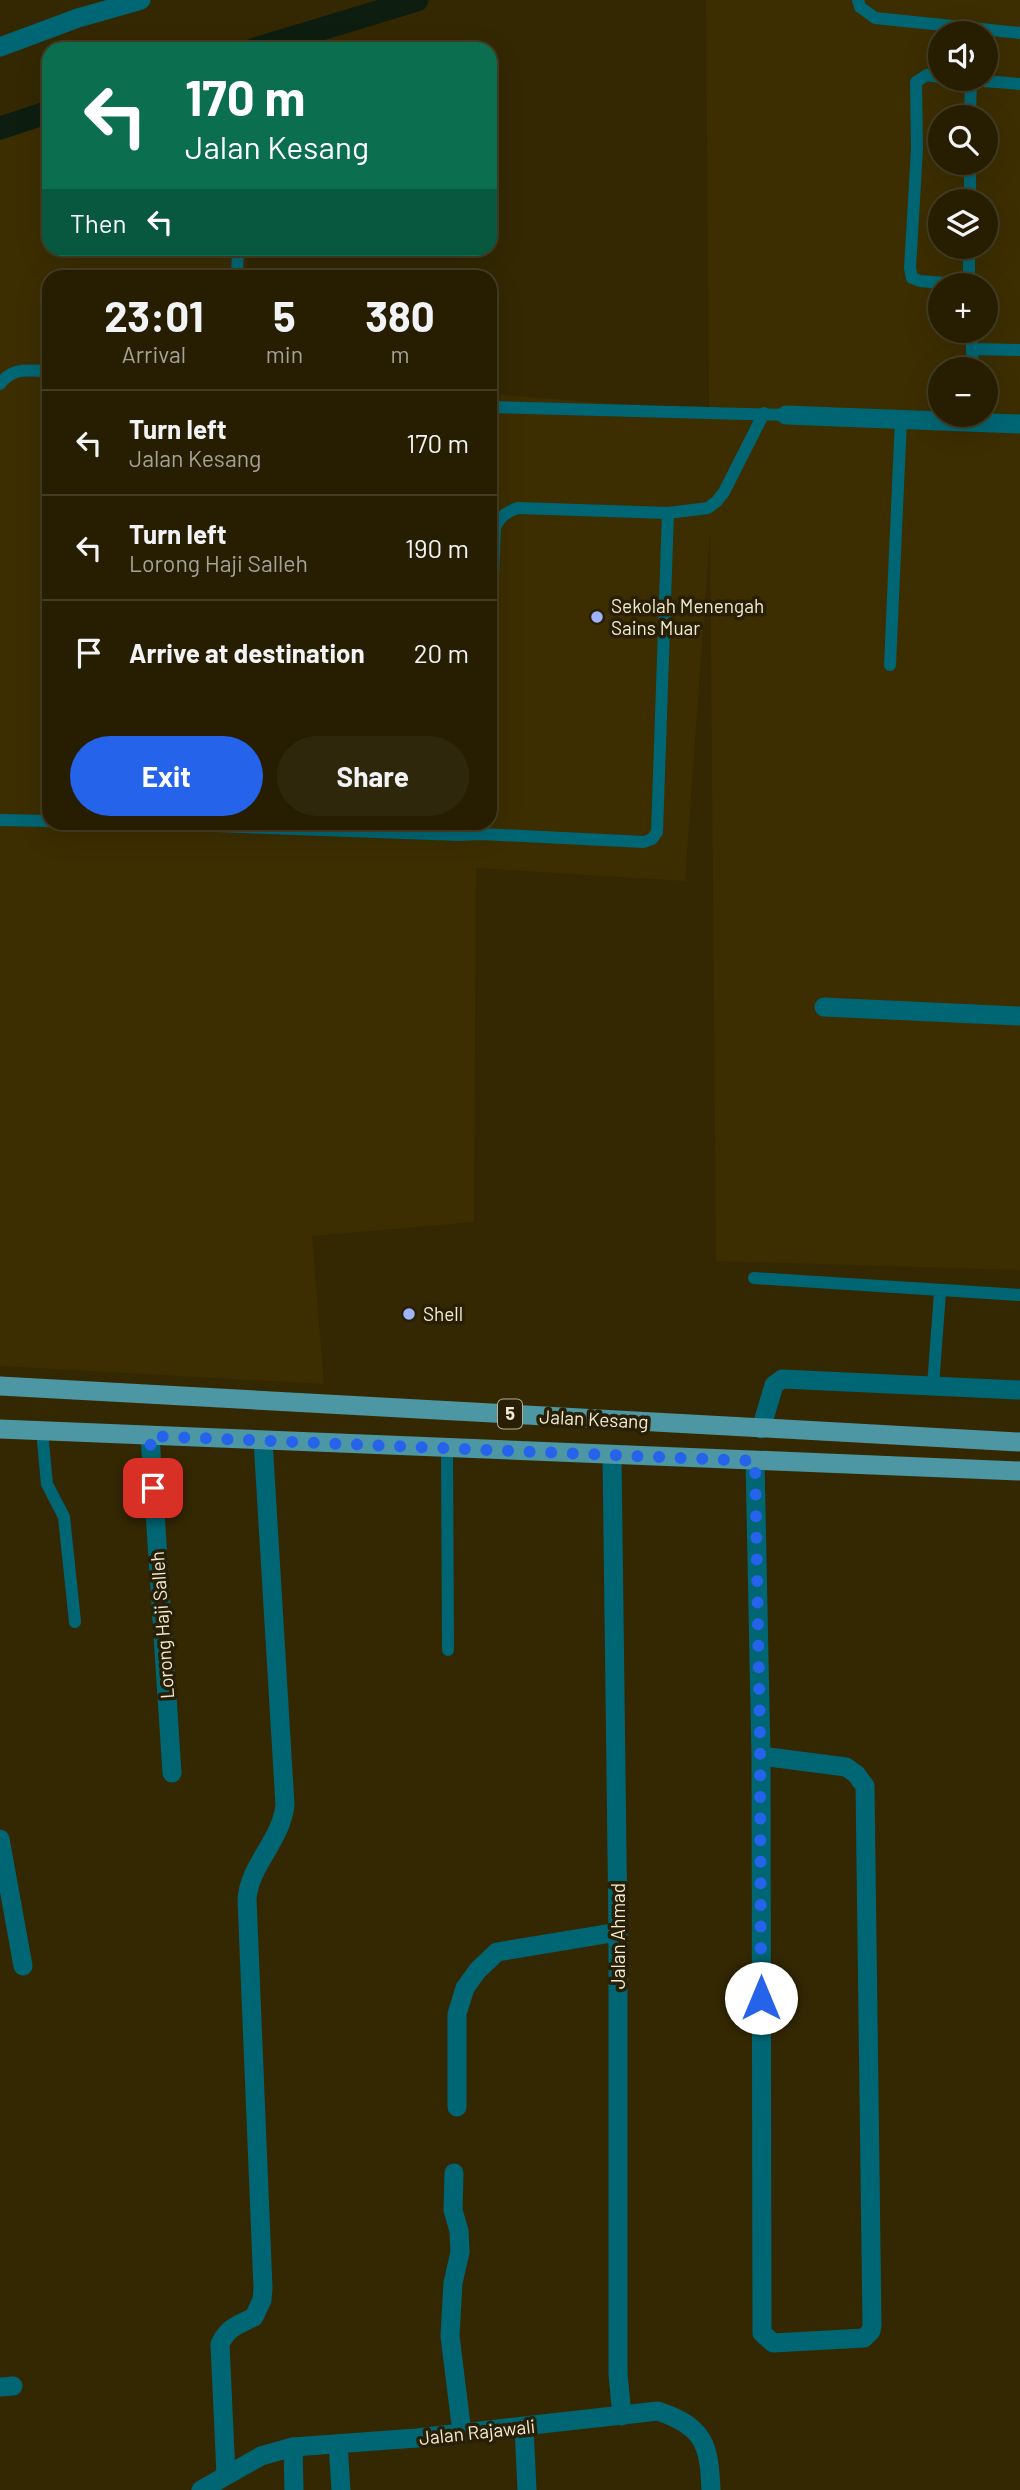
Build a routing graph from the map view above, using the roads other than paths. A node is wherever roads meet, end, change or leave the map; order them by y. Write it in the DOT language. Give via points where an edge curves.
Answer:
graph roads {
  1 [pos="141,0"];
  2 [pos="858,0"];
  3 [pos="1020,33"];
  4 [pos="0,47"];
  5 [pos="928,75"];
  6 [pos="998,82"];
  7 [pos="1020,84"];
  8 [pos="928,282"];
  9 [pos="971,343"];
  10 [pos="971,349"];
  11 [pos="1020,350"];
  12 [pos="972,357"];
  13 [pos="42,371"];
  14 [pos="0,383"];
  15 [pos="497,407"];
  16 [pos="764,413"];
  17 [pos="786,415"];
  18 [pos="901,419"];
  19 [pos="928,419"];
  20 [pos="998,421"];
  21 [pos="1020,424"];
  22 [pos="668,513"];
  23 [pos="497,523"];
  24 [pos="890,665"];
  25 [pos="0,820"];
  26 [pos="42,821"];
  27 [pos="497,829"];
  28 [pos="824,1007"];
  29 [pos="1020,1016"];
  30 [pos="754,1278"];
  31 [pos="940,1292"];
  32 [pos="1020,1295"];
  33 [pos="0,1386"];
  34 [pos="933,1386"];
  35 [pos="1020,1390"];
  36 [pos="762,1424"];
  37 [pos="0,1429"];
  38 [pos="42,1431"];
  39 [pos="150,1436"];
  40 [pos="263,1440"];
  41 [pos="1020,1442"];
  42 [pos="447,1448"];
  43 [pos="612,1455"];
  44 [pos="755,1461"];
  45 [pos="1020,1471"];
  46 [pos="75,1622"];
  47 [pos="448,1650"];
  48 [pos="761,1756"];
  49 [pos="172,1773"];
  50 [pos="0,1839"];
  51 [pos="618,1932"];
  52 [pos="23,1966"];
  53 [pos="457,2107"];
  54 [pos="454,2173"];
  55 [pos="622,2416"];
  56 [pos="524,2427"];
  57 [pos="462,2433"];
  58 [pos="338,2444"];
  59 [pos="293,2447"];
  60 [pos="226,2475"];
  61 [pos="201,2490"];
  62 [pos="293,2490"];
  63 [pos="341,2490"];
  64 [pos="527,2490"];
  65 [pos="711,2490"];
  1 -- 4 [label="street"];
  2 -- 3 [label="lane" via="875,19"];
  5 -- 8 [label="lane" via="916,82 917,149 909,268 912,278"];
  6 -- 7 [label="lane"];
  9 -- 10 [label="lane"];
  10 -- 11 [label="lane"];
  10 -- 12 [label="lane"];
  13 -- 14 [label="lane" via="7,374"];
  15 -- 16 [label="lane"];
  16 -- 17 [label="lane"];
  16 -- 22 [label="lane" via="717,501 708,508"];
  17 -- 18 [label="street"];
  18 -- 19 [label="street"];
  18 -- 24 [label="lane"];
  20 -- 21 [label="street"];
  22 -- 23 [label="lane" via="518,508"];
  22 -- 27 [label="lane" via="657,832 644,842"];
  25 -- 26 [label="lane"];
  28 -- 29 [label="street"];
  30 -- 31 [label="lane"];
  31 -- 32 [label="lane"];
  31 -- 34 [label="lane"];
  33 -- 36 [label="main road, Jalan Kesang / 5"];
  34 -- 35 [label="street"];
  34 -- 36 [label="street" via="782,1378 774,1385"];
  36 -- 41 [label="main road, Jalan Kesang / 5"];
  37 -- 38 [label="main road, Jalan Kesang / 5"];
  38 -- 39 [label="main road, Jalan Kesang / 5"];
  38 -- 46 [label="lane" via="47,1483 64,1517"];
  39 -- 40 [label="main road, Jalan Kesang / 5"];
  39 -- 49 [label="street, Lorong Haji Salleh"];
  40 -- 42 [label="main road, Jalan Kesang / 5"];
  40 -- 60 [label="street" via="285,1805 277,1835 253,1874 247,1899 263,2288 254,2317 236,2324 220,2344"];
  42 -- 43 [label="main road, Jalan Kesang / 5"];
  42 -- 47 [label="lane"];
  43 -- 44 [label="main road, Jalan Kesang / 5"];
  43 -- 51 [label="street, Jalan Ahmad"];
  44 -- 45 [label="main road, Jalan Kesang / 5"];
  44 -- 48 [label="street"];
  48 -- 48 [label="street" via="846,1767 865,1786 872,2325 864,2338 773,2343 762,2333"];
  50 -- 52 [label="street"];
  51 -- 53 [label="street" via="497,1952 478,1970 465,1988 457,2014"];
  51 -- 55 [label="street, Jalan Ahmad" via="618,2374"];
  54 -- 57 [label="street" via="453,2210 460,2252 450,2336"];
  55 -- 56 [label="street, Jalan Rajawali"];
  55 -- 65 [label="street, Jalan Rajawali" via="659,2411 693,2429 709,2456"];
  56 -- 57 [label="street, Jalan Rajawali"];
  56 -- 64 [label="street"];
  57 -- 58 [label="street, Jalan Rajawali"];
  58 -- 59 [label="street, Jalan Rajawali"];
  58 -- 63 [label="street"];
  59 -- 60 [label="street, Jalan Rajawali" via="261,2456"];
  59 -- 62 [label="street"];
  60 -- 61 [label="street, Jalan Rajawali"];
}
